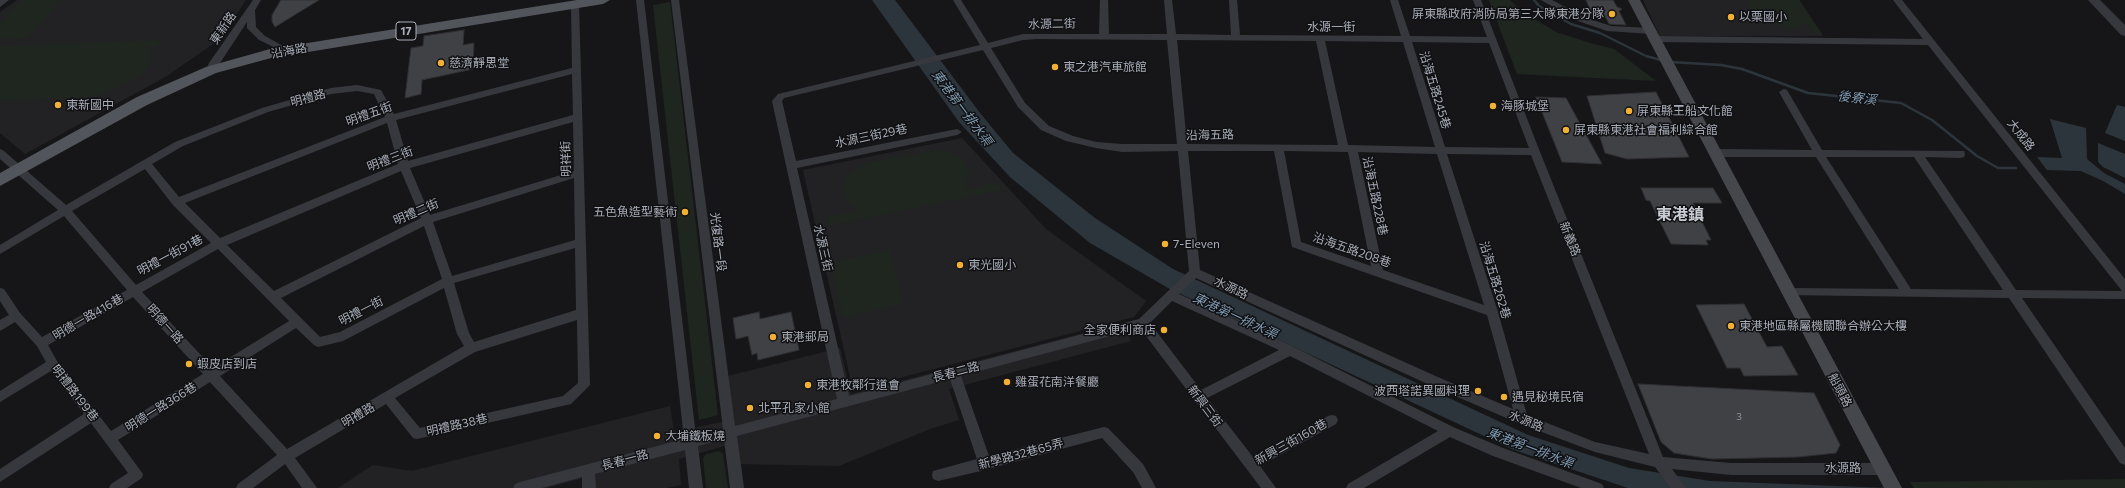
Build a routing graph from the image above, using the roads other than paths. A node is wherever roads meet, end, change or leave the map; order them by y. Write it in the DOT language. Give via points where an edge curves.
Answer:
graph roads {
  1 [pos="5,0"];
  2 [pos="257,0"];
  3 [pos="553,0"];
  4 [pos="603,0"];
  5 [pos="640,0"];
  6 [pos="675,0"];
  7 [pos="957,0"];
  8 [pos="1104,0"];
  9 [pos="1168,0"];
  10 [pos="1233,0"];
  11 [pos="1394,0"];
  12 [pos="1477,0"];
  13 [pos="1545,0"];
  14 [pos="1634,0"];
  15 [pos="1897,0"];
  16 [pos="2094,0"];
  17 [pos="2103,0"];
  18 [pos="0,4"];
  19 [pos="576,4"];
  20 [pos="250,10"];
  21 [pos="2125,23"];
  22 [pos="2125,32"];
  23 [pos="1104,36"];
  24 [pos="1171,37"];
  25 [pos="1236,38"];
  26 [pos="1320,39"];
  27 [pos="1405,39"];
  28 [pos="1491,40"];
  29 [pos="1655,40"];
  30 [pos="1930,42"];
  31 [pos="278,46"];
  32 [pos="986,46"];
  33 [pos="213,66"];
  34 [pos="576,70"];
  35 [pos="1784,92"];
  36 [pos="777,101"];
  37 [pos="578,117"];
  38 [pos="391,118"];
  39 [pos="957,132"];
  40 [pos="1278,147"];
  41 [pos="1348,148"];
  42 [pos="1184,149"];
  43 [pos="1440,149"];
  44 [pos="1535,152"];
  45 [pos="1716,152"];
  46 [pos="0,153"];
  47 [pos="1819,154"];
  48 [pos="1916,154"];
  49 [pos="1960,154"];
  50 [pos="146,163"];
  51 [pos="404,166"];
  52 [pos="791,166"];
  53 [pos="17,167"];
  54 [pos="0,173"];
  55 [pos="579,173"];
  56 [pos="0,180"];
  57 [pos="177,202"];
  58 [pos="65,210"];
  59 [pos="427,220"];
  60 [pos="581,242"];
  61 [pos="218,244"];
  62 [pos="0,250"];
  63 [pos="1378,272"];
  64 [pos="1192,276"];
  65 [pos="448,280"];
  66 [pos="2125,287"];
  67 [pos="134,290"];
  68 [pos="0,292"];
  69 [pos="1788,292"];
  70 [pos="1907,292"];
  71 [pos="2013,294"];
  72 [pos="1173,295"];
  73 [pos="2125,295"];
  74 [pos="272,297"];
  75 [pos="1492,312"];
  76 [pos="583,313"];
  77 [pos="16,316"];
  78 [pos="296,322"];
  79 [pos="1143,323"];
  80 [pos="0,326"];
  81 [pos="41,343"];
  82 [pos="471,348"];
  83 [pos="1290,350"];
  84 [pos="53,364"];
  85 [pos="954,373"];
  86 [pos="212,375"];
  87 [pos="0,397"];
  88 [pos="1198,397"];
  89 [pos="388,398"];
  90 [pos="844,401"];
  91 [pos="93,415"];
  92 [pos="496,416"];
  93 [pos="1522,419"];
  94 [pos="1332,420"];
  95 [pos="1450,431"];
  96 [pos="730,432"];
  97 [pos="110,438"];
  98 [pos="691,442"];
  99 [pos="286,456"];
  100 [pos="2125,459"];
  101 [pos="1659,462"];
  102 [pos="985,464"];
  103 [pos="1251,465"];
  104 [pos="1882,468"];
  105 [pos="588,470"];
  106 [pos="938,475"];
  107 [pos="0,476"];
  108 [pos="116,488"];
  109 [pos="242,488"];
  110 [pos="310,488"];
  111 [pos="520,488"];
  112 [pos="589,488"];
  113 [pos="696,488"];
  114 [pos="737,488"];
  115 [pos="1149,488"];
  116 [pos="1269,488"];
  117 [pos="1353,488"];
  118 [pos="1596,488"];
  119 [pos="1679,488"];
  120 [pos="1893,488"];
  1 -- 18 [label="street"];
  2 -- 20 [label="street, 東新路"];
  3 -- 31 [label="main road, 沿海路 / 17"];
  4 -- 19 [label="main road, 沿海路 / 17"];
  5 -- 98 [label="street"];
  6 -- 96 [label="street, 光復路一段"];
  7 -- 32 [label="street, 沿海五路"];
  8 -- 23 [label="street"];
  9 -- 24 [label="street"];
  10 -- 25 [label="street"];
  11 -- 27 [label="street, 沿海五路245巷"];
  12 -- 28 [label="street, 新義路"];
  13 -- 29 [label="street" via="1581,19"];
  14 -- 29 [label="main road"];
  15 -- 30 [label="street, 大成路"];
  16 -- 22 [label="street"];
  17 -- 21 [label="street"];
  19 -- 33 [label="main road, 沿海路 / 17" via="270,54"];
  19 -- 34 [label="street, 明祥街"];
  20 -- 31 [label="street" via="252,28 262,38"];
  20 -- 33 [label="street, 東新路"];
  23 -- 24 [label="street, 水源二街"];
  23 -- 32 [label="street, 水源二街" via="1037,36"];
  24 -- 25 [label="street, 水源一街"];
  24 -- 42 [label="street"];
  25 -- 26 [label="street, 水源一街"];
  26 -- 27 [label="street, 水源一街"];
  26 -- 41 [label="street, 沿海五路228巷"];
  27 -- 28 [label="street, 水源一街"];
  27 -- 43 [label="street, 沿海五路245巷"];
  28 -- 44 [label="street, 新義路"];
  29 -- 30 [label="street"];
  29 -- 45 [label="main road, 船頭路"];
  30 -- 66 [label="street, 大成路"];
  31 -- 33 [label="main road, 沿海路 / 17"];
  32 -- 36 [label="street, 水源二街" via="786,93"];
  32 -- 42 [label="street, 沿海五路" via="1021,105 1045,128 1070,139 1096,145"];
  33 -- 53 [label="main road, 沿海路 / 17"];
  34 -- 37 [label="street, 明祥街"];
  34 -- 38 [label="street, 明禮五街"];
  35 -- 47 [label="street"];
  36 -- 52 [label="street, 水源三街"];
  37 -- 51 [label="street, 明禮三街"];
  37 -- 55 [label="street, 明祥街"];
  38 -- 50 [label="street, 明禮路" via="378,92 357,88 332,91 265,110 179,144"];
  38 -- 51 [label="street, 明禮路"];
  38 -- 57 [label="street, 明禮五街"];
  39 -- 52 [label="street, 水源三街29巷"];
  40 -- 41 [label="street, 沿海五路"];
  40 -- 42 [label="street, 沿海五路"];
  40 -- 63 [label="street, 沿海五路208巷" via="1296,244"];
  41 -- 43 [label="street, 沿海五路"];
  41 -- 63 [label="street, 沿海五路228巷"];
  42 -- 64 [label="street"];
  43 -- 44 [label="street, 沿海五路"];
  43 -- 75 [label="street, 沿海五路262巷"];
  44 -- 101 [label="street, 新義路"];
  45 -- 47 [label="street"];
  45 -- 69 [label="main road, 船頭路"];
  46 -- 53 [label="street, 明德一路"];
  47 -- 48 [label="street"];
  47 -- 70 [label="street"];
  48 -- 49 [label="street"];
  48 -- 71 [label="street"];
  50 -- 57 [label="street, 明禮一街"];
  50 -- 58 [label="street, 明禮路"];
  51 -- 59 [label="street, 明禮路"];
  51 -- 61 [label="street, 明禮三街"];
  52 -- 90 [label="street, 水源三街"];
  53 -- 54 [label="main road, 沿海路 / 17"];
  53 -- 56 [label="main road, 沿海路 / 17"];
  53 -- 58 [label="street, 明德一路"];
  55 -- 59 [label="street, 明禮二街"];
  55 -- 60 [label="street, 明祥街"];
  57 -- 61 [label="street, 明禮一街"];
  58 -- 62 [label="street, 明禮路"];
  58 -- 67 [label="street, 明德一路"];
  59 -- 65 [label="street, 明禮路"];
  59 -- 74 [label="street, 明禮二街"];
  60 -- 65 [label="street, 明禮一街"];
  60 -- 76 [label="street, 明祥街"];
  61 -- 67 [label="street, 明禮一街91巷"];
  61 -- 74 [label="street, 明禮一街"];
  63 -- 75 [label="street, 沿海五路208巷"];
  64 -- 72 [label="street, 長春二路"];
  64 -- 93 [label="street, 水源路"];
  65 -- 78 [label="street, 明禮一街" via="343,336 318,342"];
  65 -- 82 [label="street, 明禮路" via="462,334"];
  67 -- 81 [label="street, 明德一路416巷"];
  67 -- 86 [label="street, 明德一路"];
  68 -- 77 [label="street, 明禮路199巷"];
  69 -- 70 [label="street"];
  69 -- 104 [label="main road, 船頭路"];
  70 -- 71 [label="street"];
  71 -- 73 [label="street"];
  71 -- 100 [label="street"];
  72 -- 79 [label="street, 長春二路"];
  72 -- 83 [label="street"];
  74 -- 78 [label="street, 明禮一街"];
  75 -- 93 [label="street, 沿海五路262巷"];
  76 -- 82 [label="street, 明禮路"];
  76 -- 92 [label="street, 明祥街" via="584,385 567,400"];
  77 -- 80 [label="street"];
  77 -- 81 [label="street, 明禮路199巷"];
  78 -- 86 [label="street, 明德一路366巷"];
  79 -- 85 [label="street, 長春二路"];
  79 -- 88 [label="street, 新興三街"];
  81 -- 84 [label="street, 明禮路199巷"];
  82 -- 89 [label="street, 明禮路"];
  83 -- 88 [label="street"];
  83 -- 95 [label="street"];
  84 -- 87 [label="street"];
  84 -- 91 [label="street, 明禮路199巷"];
  85 -- 90 [label="street, 長春二路"];
  85 -- 102 [label="street"];
  86 -- 97 [label="street, 明德一路366巷"];
  86 -- 99 [label="street, 明德一路"];
  88 -- 103 [label="street, 新興三街"];
  89 -- 92 [label="street, 明禮路38巷" via="417,434"];
  89 -- 99 [label="street, 明禮路"];
  90 -- 96 [label="street, 長春二路"];
  91 -- 97 [label="street, 明禮路199巷"];
  91 -- 107 [label="street"];
  93 -- 101 [label="street, 水源路" via="1595,447"];
  94 -- 103 [label="street, 新興三街160巷"];
  95 -- 117 [label="street"];
  95 -- 118 [label="street" via="1498,452"];
  96 -- 98 [label="street, 長春一路"];
  96 -- 114 [label="street, 光復路一段"];
  97 -- 108 [label="street, 明禮路199巷" via="137,474"];
  98 -- 105 [label="street, 長春一路"];
  98 -- 113 [label="street"];
  99 -- 109 [label="street, 明禮路"];
  99 -- 110 [label="street, 明德一路"];
  101 -- 104 [label="street, 水源路" via="1731,469"];
  101 -- 119 [label="street, 新義路"];
  102 -- 106 [label="street, 新學路32巷65弄"];
  102 -- 115 [label="street, 新學路32巷65弄" via="1104,432 1138,468"];
  103 -- 116 [label="street, 新興三街"];
  104 -- 120 [label="main road, 船頭路"];
  105 -- 111 [label="street, 長春一路"];
  105 -- 112 [label="street"];
}
